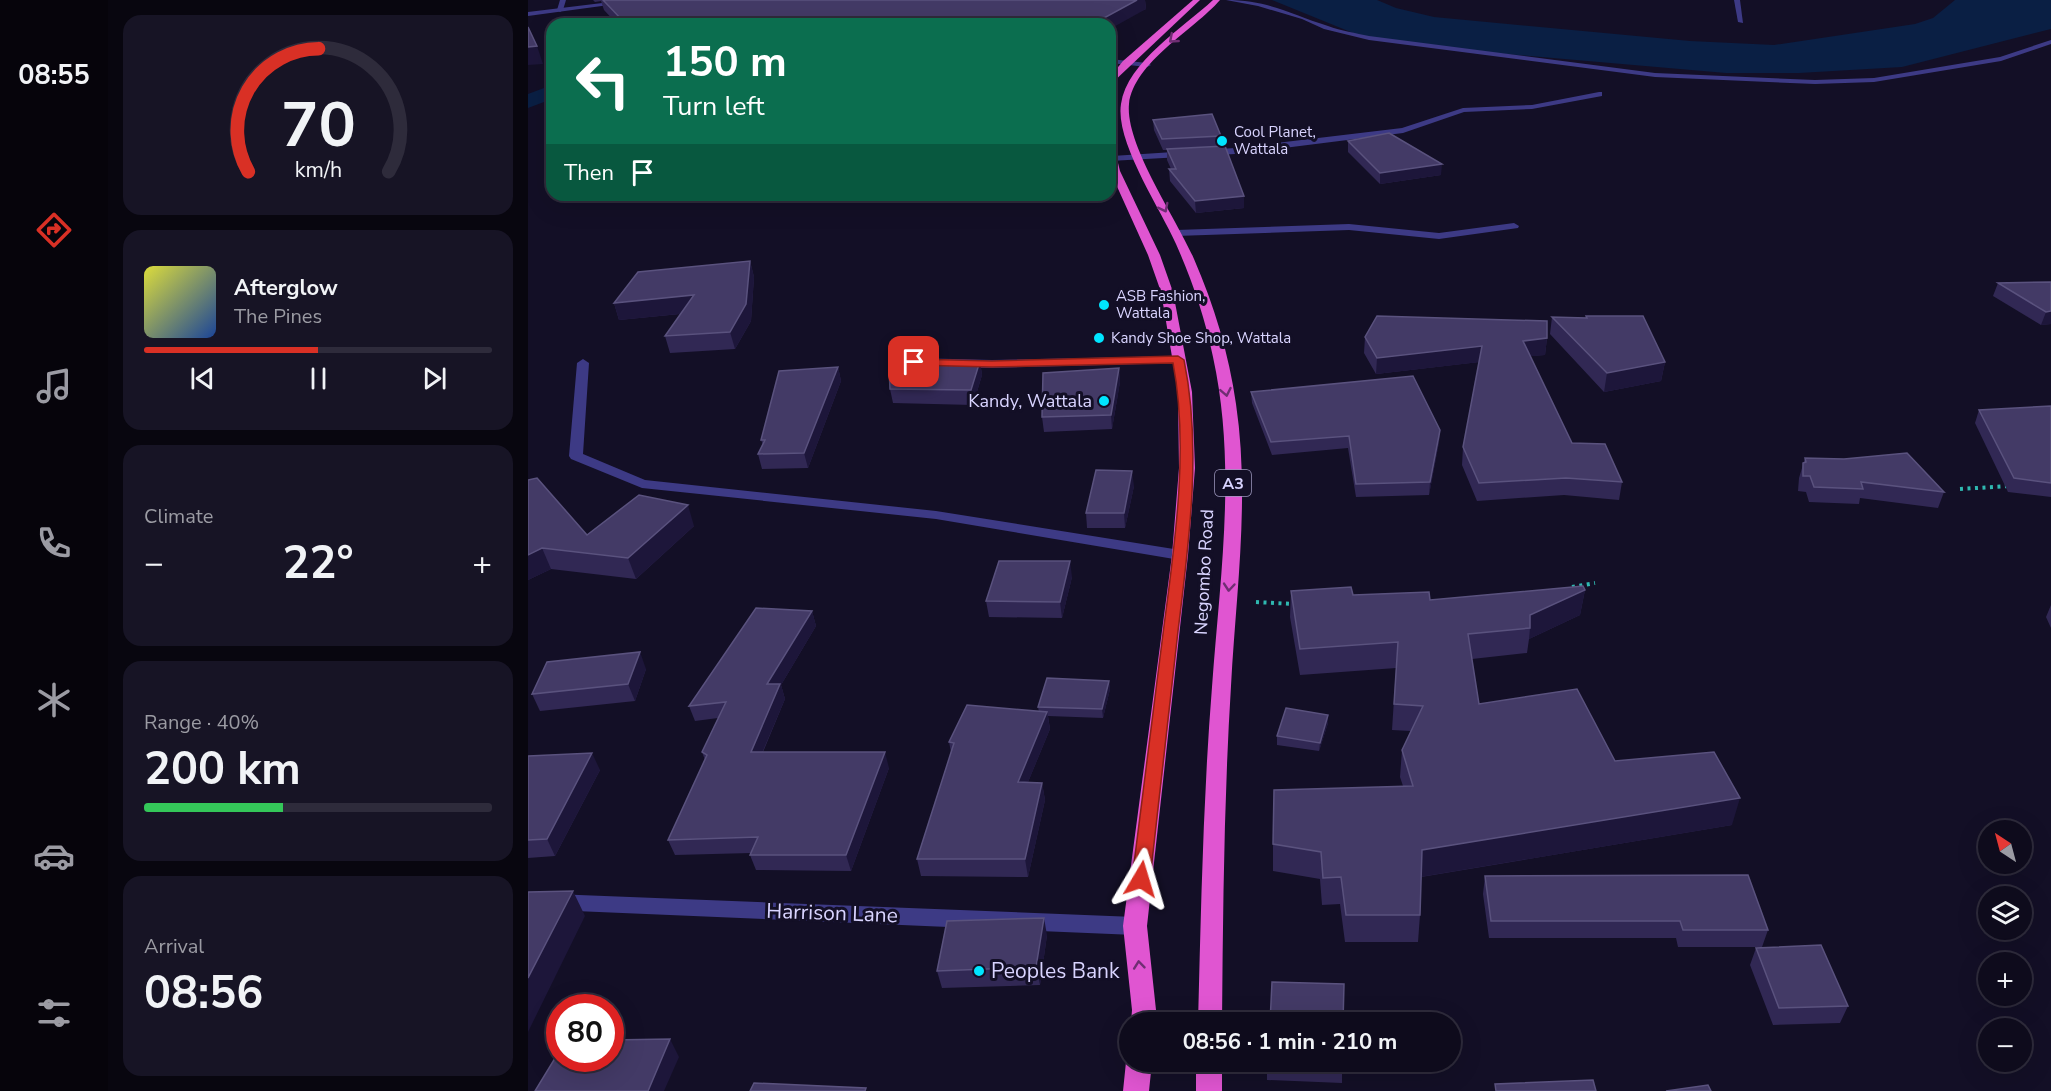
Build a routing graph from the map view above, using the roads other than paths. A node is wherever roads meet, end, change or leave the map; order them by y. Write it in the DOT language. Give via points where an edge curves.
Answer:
graph roads {
  1 [pos="563,0"];
  2 [pos="643,0"];
  3 [pos="1197,0"];
  4 [pos="1216,0"];
  5 [pos="1229,0"];
  6 [pos="1737,0"];
  7 [pos="560,10"];
  8 [pos="528,14"];
  9 [pos="1742,22"];
  10 [pos="2051,42"];
  11 [pos="1116,62"];
  12 [pos="1126,63"];
  13 [pos="1147,65"];
  14 [pos="1116,75"];
  15 [pos="1599,94"];
  16 [pos="1116,155"];
  17 [pos="1140,156"];
  18 [pos="1116,173"];
  19 [pos="1514,226"];
  20 [pos="1176,233"];
  21 [pos="1178,360"];
  22 [pos="914,362"];
  23 [pos="583,363"];
  24 [pos="1180,555"];
  25 [pos="528,901"];
  26 [pos="1135,926"];
  27 [pos="1144,1012"];
  28 [pos="1210,1012"];
  29 [pos="1138,1072"];
  30 [pos="1209,1072"];
  31 [pos="1136,1091"];
  32 [pos="1209,1091"];
  1 -- 7 [label="street"];
  2 -- 7 [label="street"];
  3 -- 12 [label="highway"];
  4 -- 13 [label="highway, Negombo Road / A3, one-way"];
  5 -- 10 [label="street" via="1259,4 1326,28 1380,40 1666,76 1815,82 1874,80 2001,59"];
  6 -- 9 [label="street"];
  7 -- 8 [label="street"];
  11 -- 12 [label="street"];
  12 -- 13 [label="street"];
  12 -- 14 [label="highway"];
  13 -- 17 [label="highway, Negombo Road / A3" via="1131,85 1125,105 1128,128"];
  15 -- 17 [label="street" via="1532,106 1463,110 1403,130 1235,151"];
  16 -- 17 [label="street"];
  17 -- 20 [label="highway, Negombo Road / A3, one-way"];
  18 -- 21 [label="highway, Negombo Road" via="1167,292"];
  19 -- 20 [label="street" via="1439,236 1340,227"];
  20 -- 28 [label="highway, Negombo Road / A3, one-way" via="1214,332 1229,407 1233,475 1232,556 1221,688 1211,920"];
  21 -- 22 [label="street"];
  21 -- 24 [label="highway, Negombo Road" via="1185,392 1186,468"];
  23 -- 24 [label="street" via="576,456 642,484 936,515"];
  24 -- 26 [label="highway, Negombo Road"];
  25 -- 26 [label="street, Harrison Lane"];
  27 -- 26 [label="highway, Negombo Road, one-way"];
  29 -- 31 [label="highway"];
  30 -- 32 [label="highway"];
}
